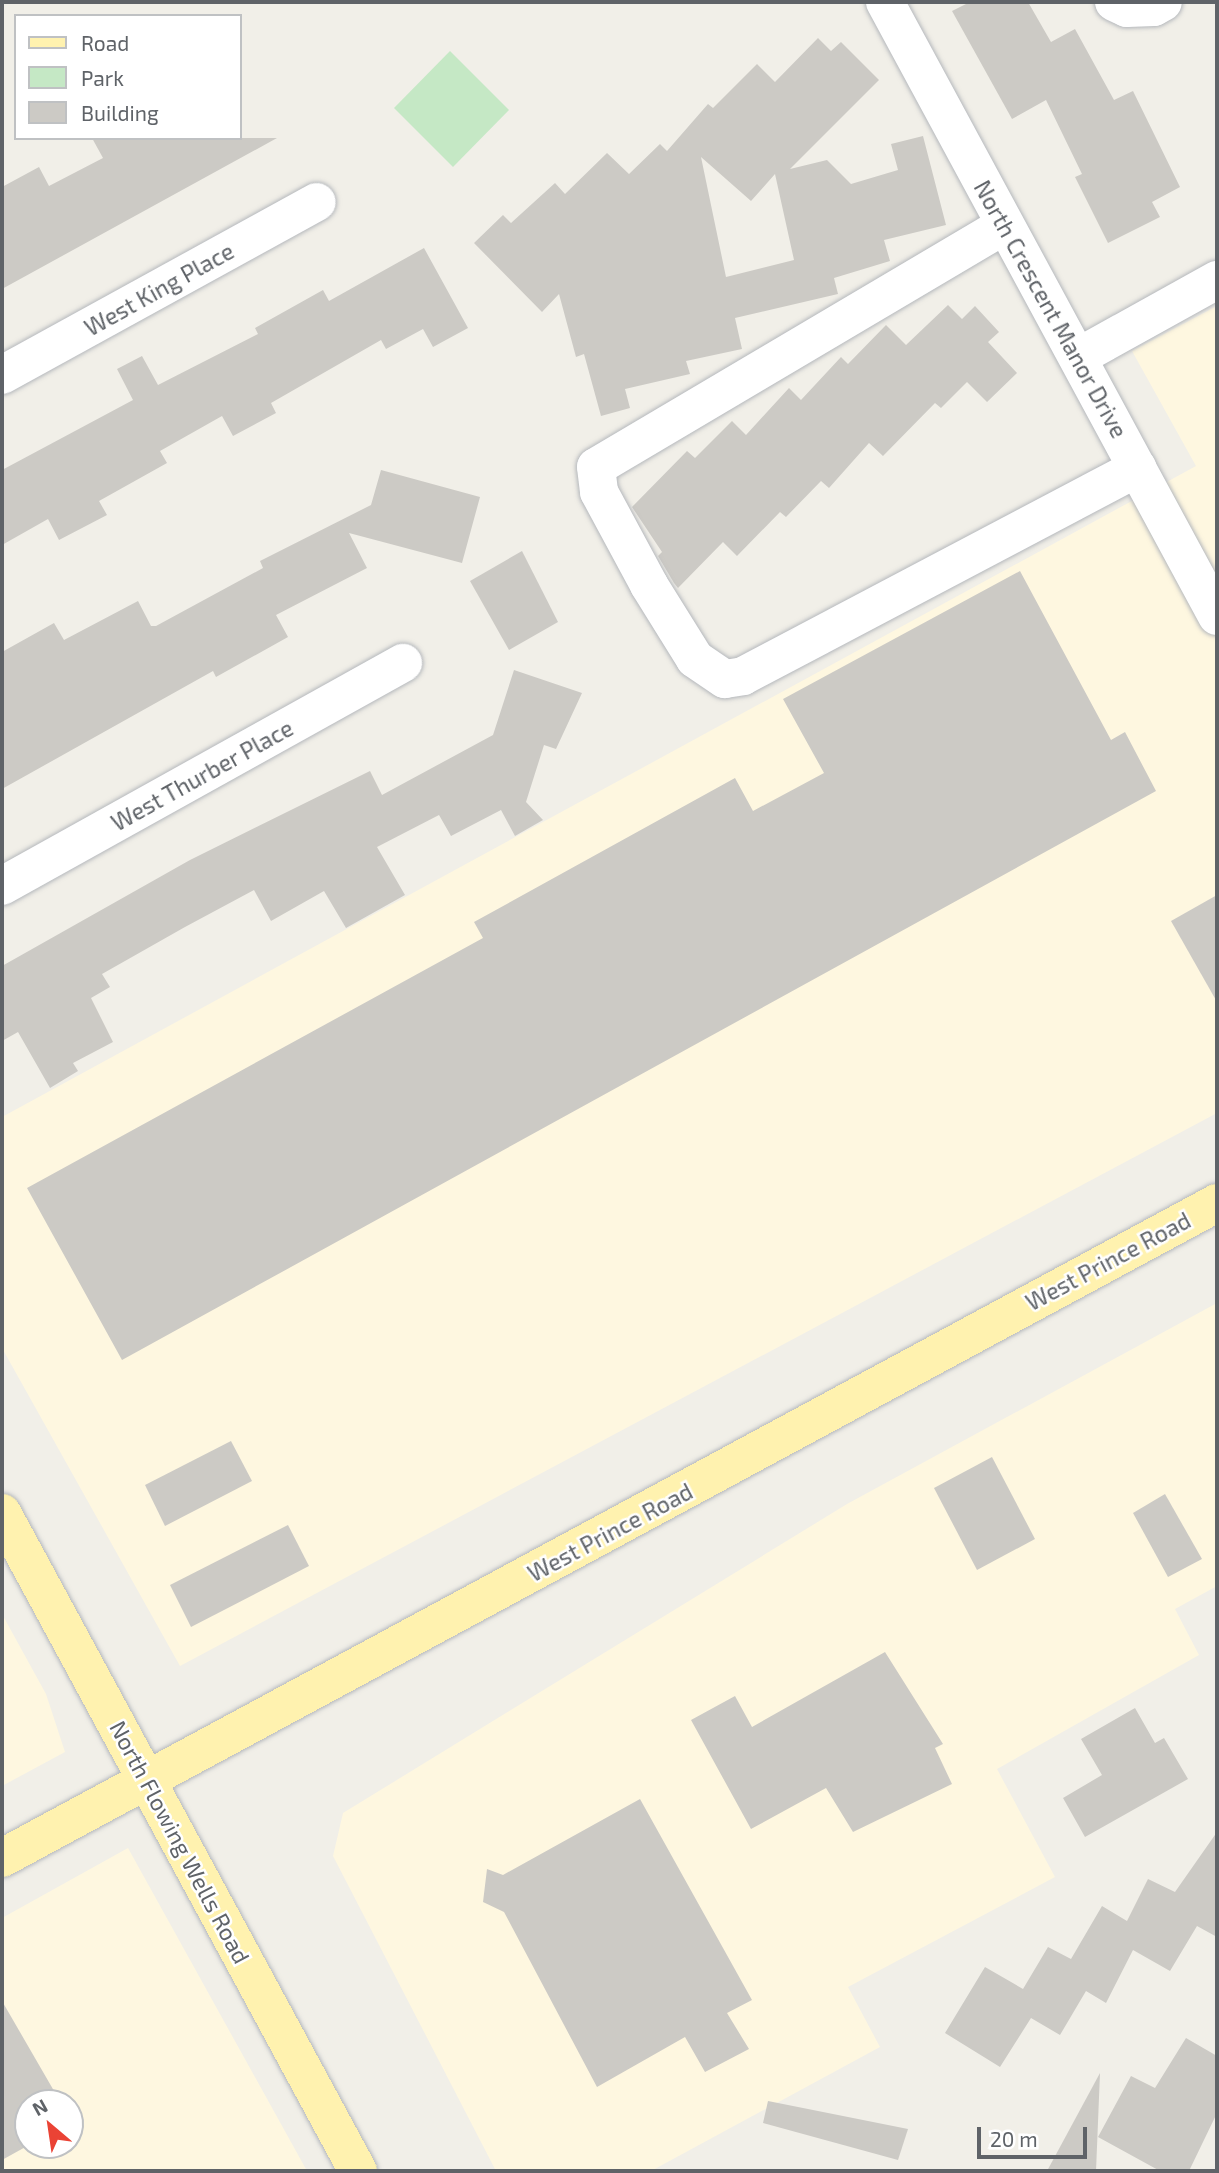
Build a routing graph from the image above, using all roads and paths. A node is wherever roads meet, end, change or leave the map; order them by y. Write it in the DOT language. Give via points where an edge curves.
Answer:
graph roads {
  1 [pos="885,2"];
  2 [pos="1114,2"];
  3 [pos="1163,2"];
  4 [pos="317,202"];
  5 [pos="1005,225"];
  6 [pos="1217,280"];
  7 [pos="1078,357"];
  8 [pos="2,375"];
  9 [pos="1137,468"];
  10 [pos="1217,616"];
  11 [pos="403,663"];
  12 [pos="2,886"];
  13 [pos="1217,1203"];
  14 [pos="2,1513"];
  15 [pos="147,1784"];
  16 [pos="2,1858"];
  17 [pos="358,2171"];
  1 -- 5 [label="street, North Crescent Manor Drive"];
  2 -- 3 [label="street" via="1127,8 1154,8"];
  4 -- 8 [label="street, West King Place"];
  5 -- 7 [label="street, North Crescent Manor Drive"];
  5 -- 9 [label="street" via="596,467 598,492 695,659 725,679 743,676"];
  6 -- 7 [label="street"];
  7 -- 9 [label="street, North Crescent Manor Drive"];
  9 -- 10 [label="street, North Crescent Manor Drive"];
  11 -- 12 [label="street, West Thurber Place"];
  13 -- 15 [label="main road, West Prince Road"];
  14 -- 15 [label="main road, North Flowing Wells Road"];
  15 -- 16 [label="main road, West Prince Road"];
  15 -- 17 [label="main road, North Flowing Wells Road"];
}
